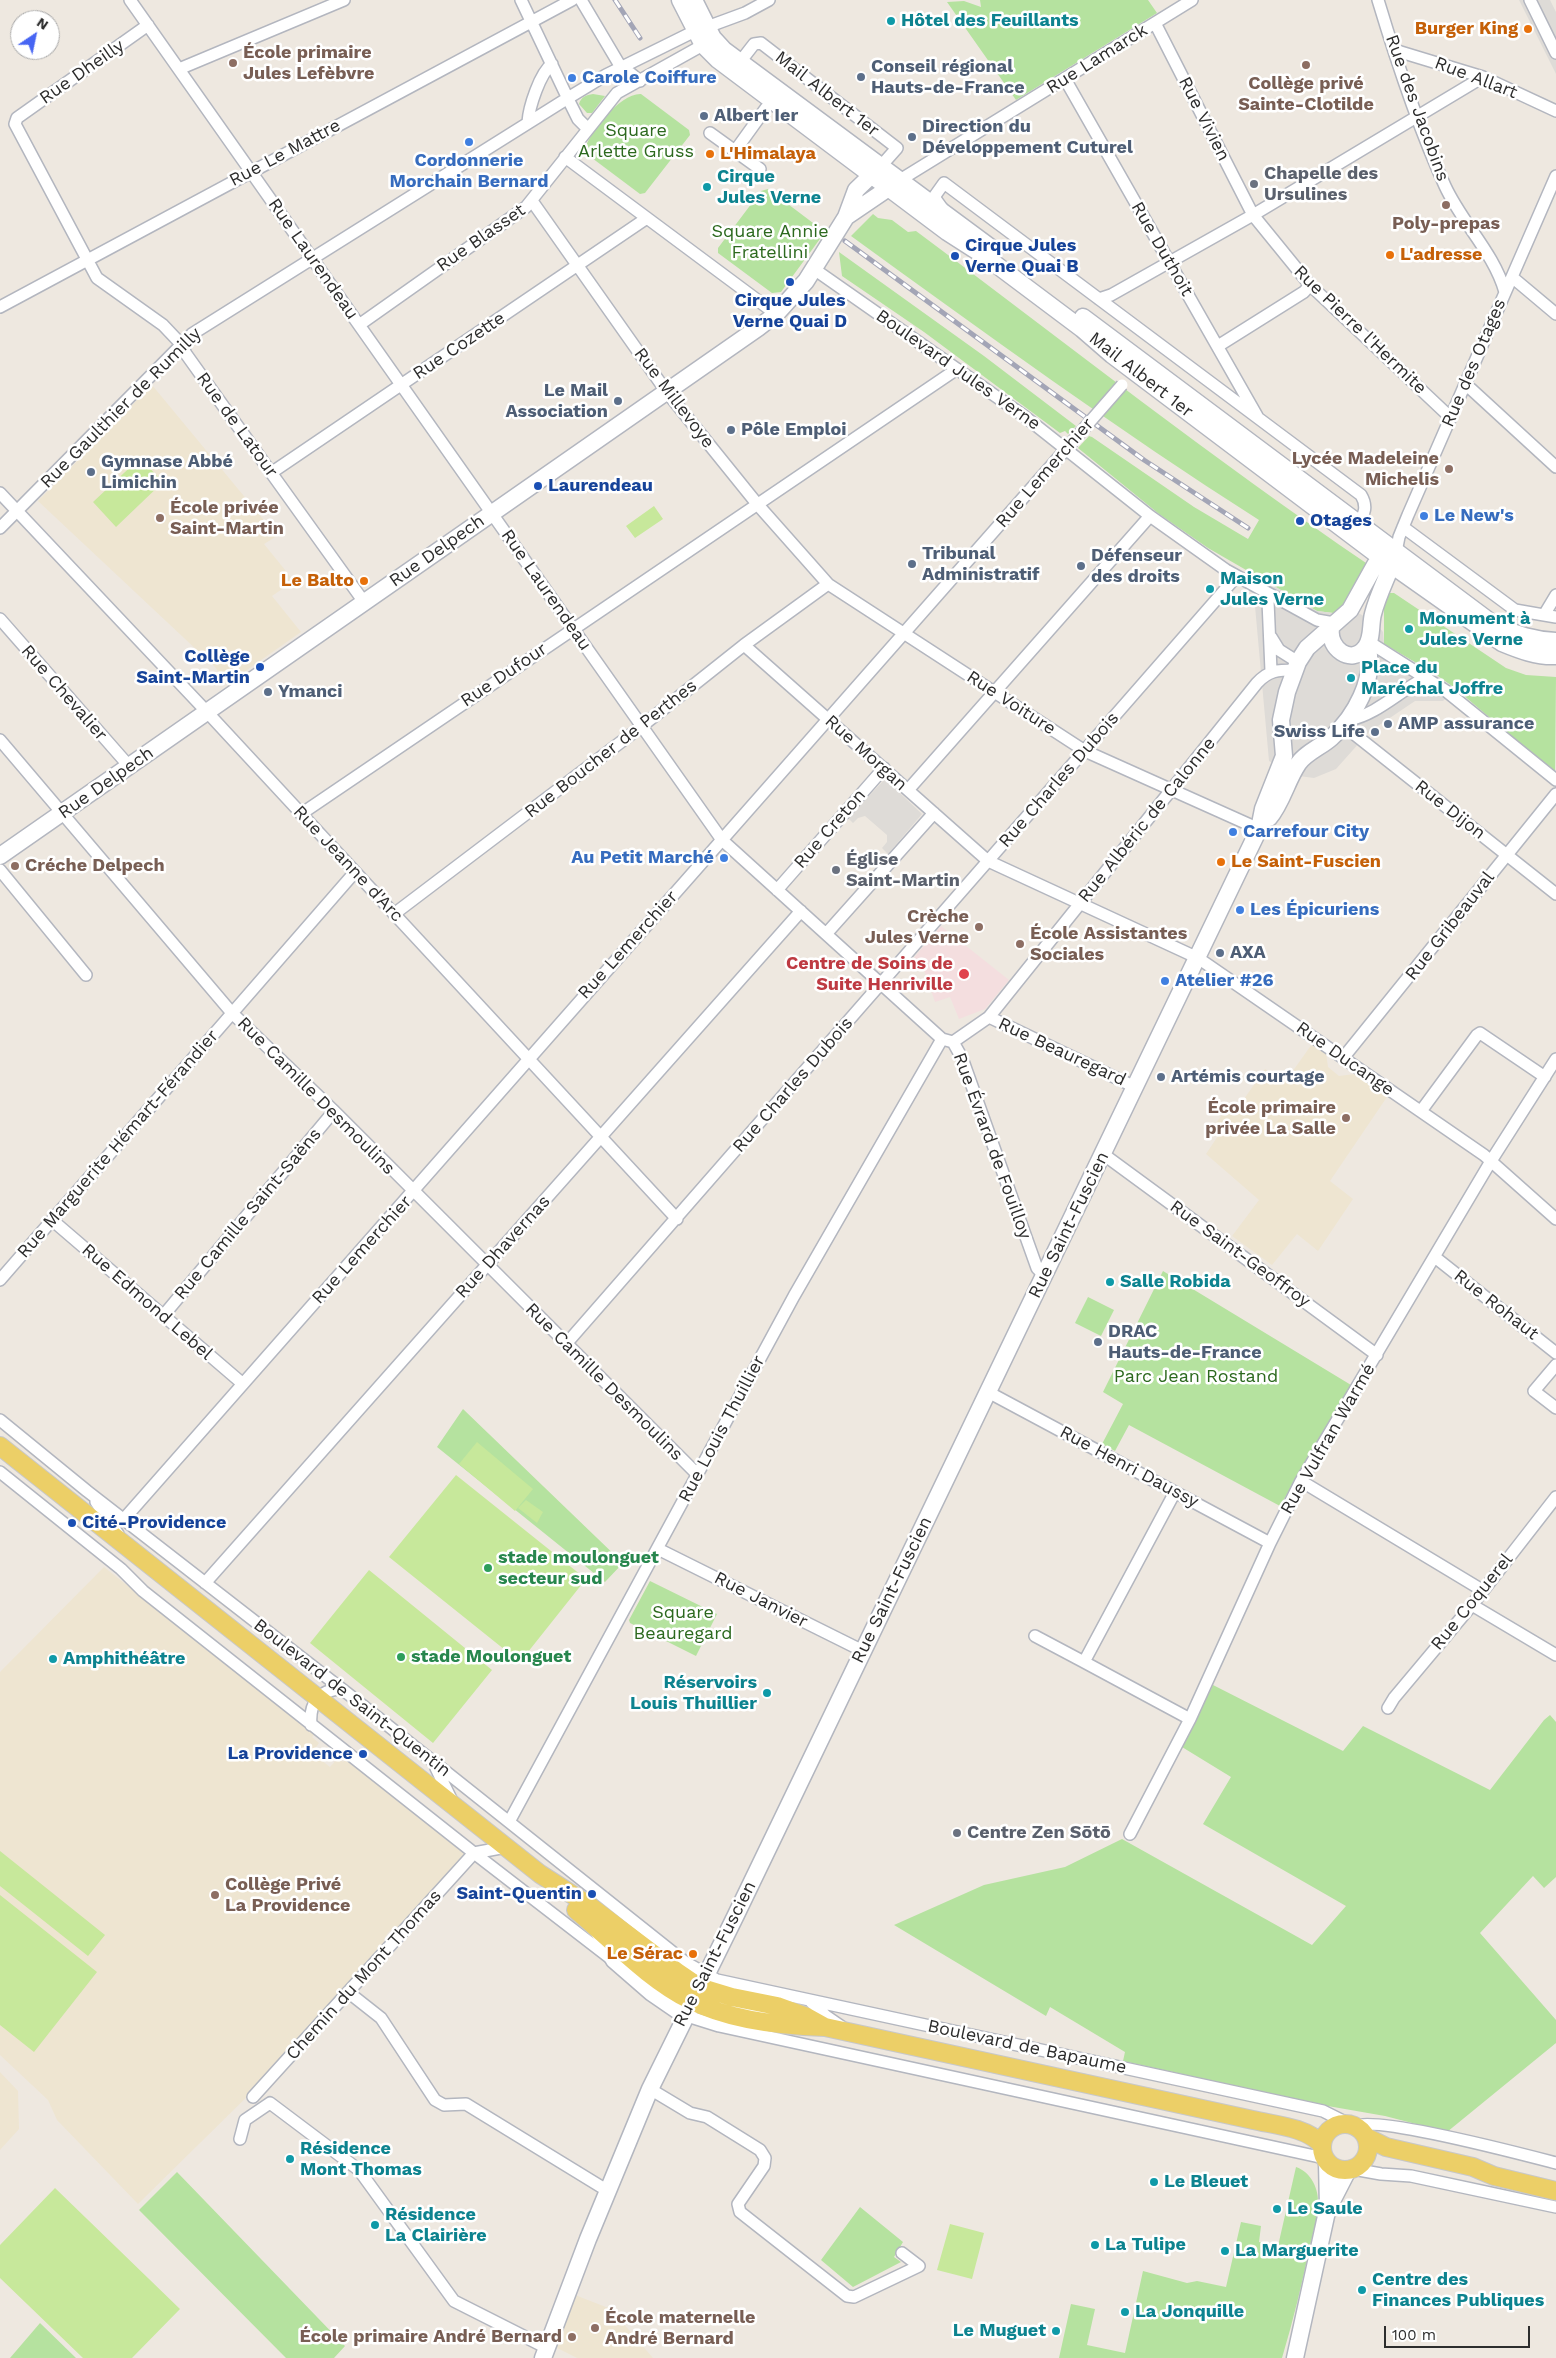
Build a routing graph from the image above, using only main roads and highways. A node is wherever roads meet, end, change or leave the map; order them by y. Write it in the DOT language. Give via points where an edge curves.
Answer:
graph roads {
  1 [pos="680,0"];
  2 [pos="694,0"];
  3 [pos="705,35"];
  4 [pos="876,170"];
  5 [pos="894,184"];
  6 [pos="846,217"];
  7 [pos="1393,547"];
  8 [pos="1336,623"];
  9 [pos="1369,640"];
  10 [pos="1556,641"];
  11 [pos="1556,656"];
  12 [pos="1284,743"];
  13 [pos="1306,755"];
  14 [pos="1288,769"];
  15 [pos="0,856"];
  16 [pos="0,1446"];
  17 [pos="540,1874"];
  18 [pos="595,1926"];
  19 [pos="695,1994"];
  20 [pos="825,2027"];
  21 [pos="1253,2120"];
  22 [pos="1350,2129"];
  23 [pos="1324,2155"];
  24 [pos="1416,2156"];
  25 [pos="1355,2167"];
  26 [pos="1473,2167"];
  27 [pos="1556,2181"];
  28 [pos="1556,2191"];
  29 [pos="1328,2207"];
  30 [pos="545,2353"];
  31 [pos="1295,2358"];
  1 -- 3 [label="main road"];
  2 -- 3 [label="main road"];
  3 -- 4 [label="main road, Mail Albert 1er"];
  3 -- 4 [label="main road, Mail Albert 1er" via="718,60"];
  4 -- 5 [label="main road, Mail Albert 1er"];
  4 -- 6 [label="main road, Rue Delpech" via="856,190"];
  5 -- 6 [label="main road, Rue Delpech"];
  5 -- 7 [label="main road, Mail Albert 1er" via="973,235"];
  5 -- 7 [label="main road, Mail Albert 1er" via="947,232 1010,275 1134,372"];
  6 -- 15 [label="main road, Rue Delpech" via="799,290 776,314"];
  7 -- 8 [label="main road" via="1354,605"];
  7 -- 9 [label="main road"];
  7 -- 10 [label="main road" via="1496,626 1531,638"];
  7 -- 11 [label="main road" via="1502,643 1517,650"];
  8 -- 9 [label="main road" via="1354,615 1362,619"];
  8 -- 9 [label="main road" via="1331,642 1344,654 1357,654"];
  8 -- 12 [label="main road" via="1315,641 1297,666 1281,720"];
  9 -- 13 [label="main road" via="1369,672 1346,723 1323,745"];
  12 -- 13 [label="main road" via="1294,752"];
  12 -- 14 [label="main road"];
  13 -- 14 [label="main road"];
  14 -- 19 [label="main road, Rue Saint-Fuscien" via="1263,809 1259,829 1198,958"];
  16 -- 17 [label="main road, Boulevard de Saint-Quentin"];
  17 -- 18 [label="main road, Boulevard de Saint-Quentin" via="552,1889"];
  17 -- 19 [label="main road, Boulevard de Saint-Quentin" via="587,1904 677,1972"];
  18 -- 19 [label="main road, Boulevard de Saint-Quentin" via="662,1982"];
  18 -- 19 [label="main road" via="614,1960 652,1993"];
  19 -- 20 [label="main road, Boulevard de Bapaume" via="778,2006"];
  19 -- 20 [label="main road, Boulevard de Bapaume" via="722,2012 780,2024"];
  19 -- 30 [label="main road, Rue Saint-Fuscien" via="650,2089"];
  20 -- 21 [label="main road, Boulevard de Bapaume"];
  21 -- 22 [label="main road, Boulevard de Bapaume"];
  21 -- 23 [label="main road, Boulevard de Bapaume" via="1316,2138"];
  22 -- 23 [label="main road" via="1323,2136"];
  22 -- 24 [label="main road, Boulevard de Bapaume" via="1386,2147"];
  22 -- 25 [label="main road" via="1368,2152"];
  23 -- 25 [label="main road" via="1336,2169"];
  23 -- 29 [label="main road"];
  24 -- 25 [label="main road, Boulevard de Bapaume" via="1384,2157"];
  24 -- 26 [label="main road, Boulevard de Bapaume"];
  25 -- 29 [label="main road"];
  26 -- 27 [label="main road, Boulevard de Bapaume" via="1499,2168"];
  26 -- 28 [label="main road, Boulevard de Bapaume" via="1494,2176"];
  29 -- 31 [label="main road"];
}
